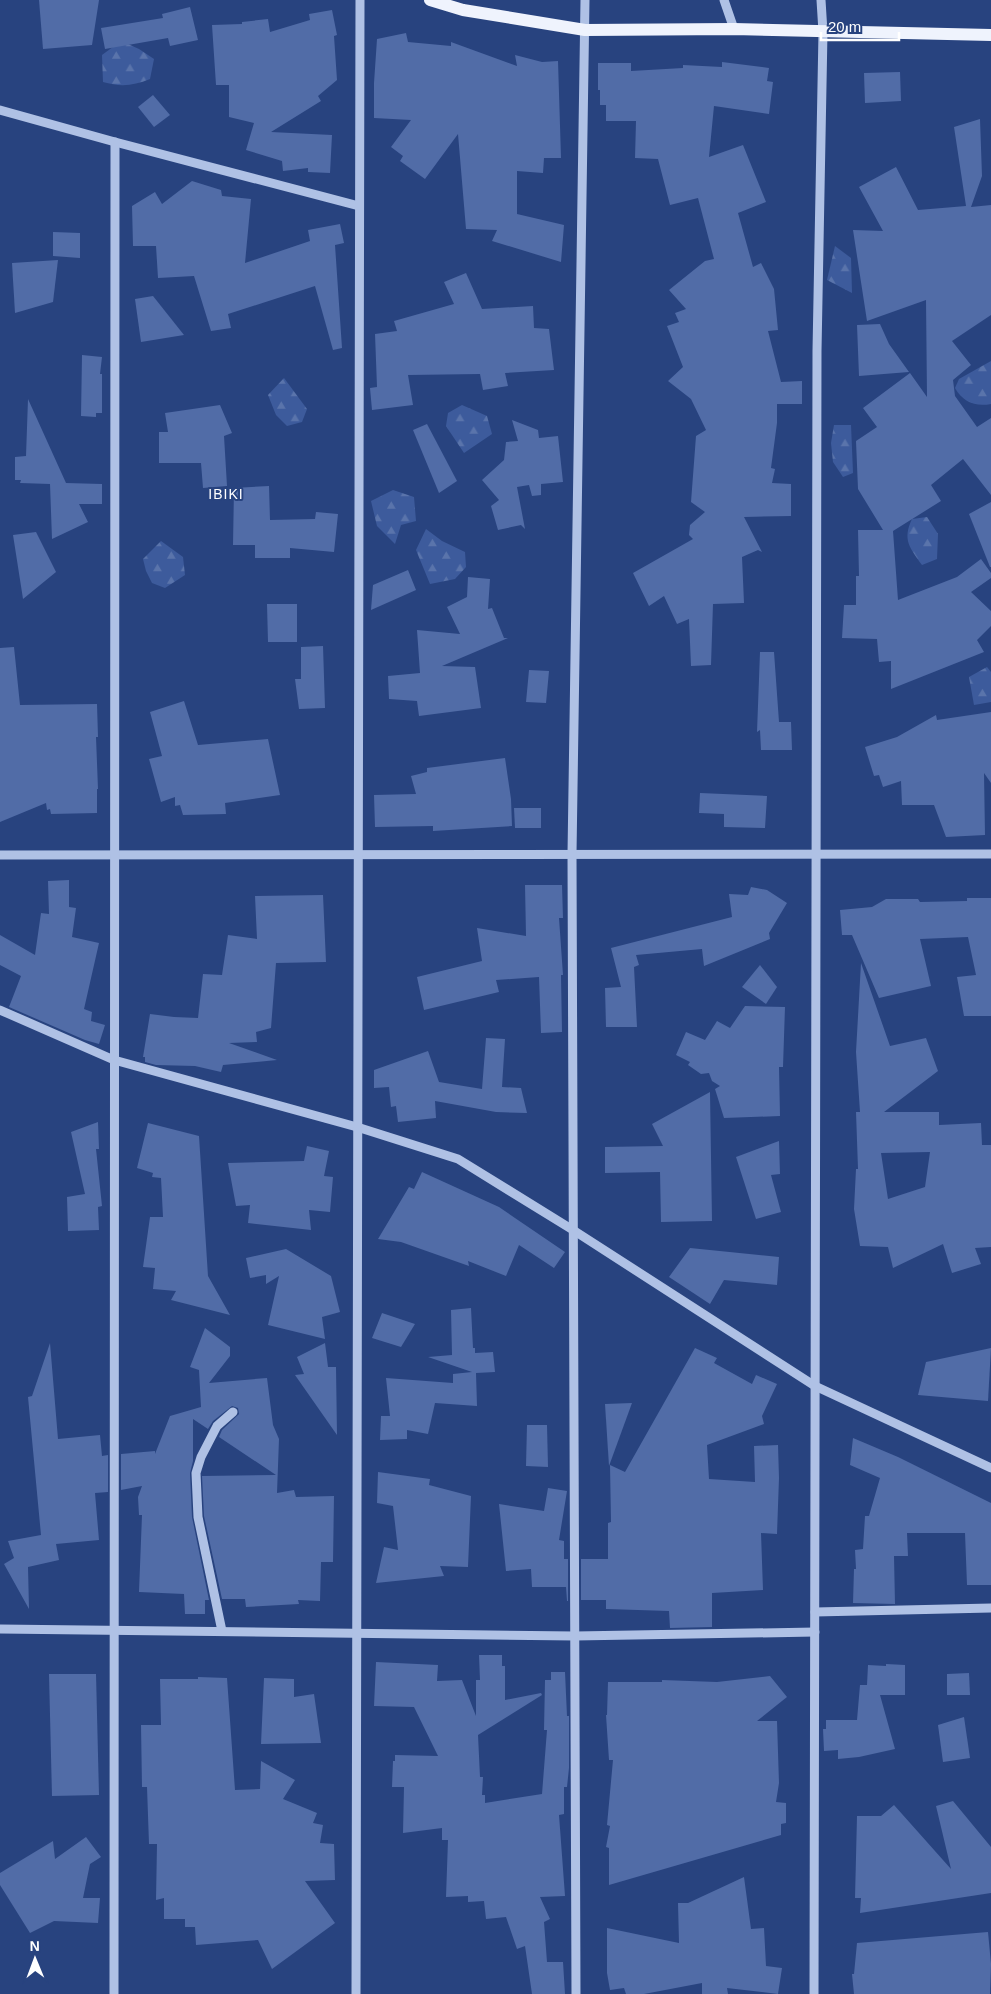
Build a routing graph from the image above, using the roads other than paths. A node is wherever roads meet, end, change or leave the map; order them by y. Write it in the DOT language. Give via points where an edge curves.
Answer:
graph roads {
  1 [pos="360,0"];
  2 [pos="430,0"];
  3 [pos="585,0"];
  4 [pos="724,0"];
  5 [pos="821,0"];
  6 [pos="585,30"];
  7 [pos="734,30"];
  8 [pos="823,32"];
  9 [pos="991,35"];
  10 [pos="0,110"];
  11 [pos="114,142"];
  12 [pos="359,206"];
  13 [pos="114,854"];
  14 [pos="358,854"];
  15 [pos="572,854"];
  16 [pos="816,854"];
  17 [pos="991,854"];
  18 [pos="0,855"];
  19 [pos="0,1010"];
  20 [pos="114,1060"];
  21 [pos="357,1126"];
  22 [pos="573,1230"];
  23 [pos="815,1386"];
  24 [pos="233,1412"];
  25 [pos="991,1468"];
  26 [pos="991,1608"];
  27 [pos="815,1612"];
  28 [pos="0,1629"];
  29 [pos="114,1629"];
  30 [pos="222,1631"];
  31 [pos="815,1632"];
  32 [pos="357,1633"];
  33 [pos="575,1636"];
  34 [pos="114,1994"];
  35 [pos="356,1994"];
  36 [pos="576,1994"];
  37 [pos="814,1994"];
  1 -- 12 [label="street"];
  2 -- 6 [label="main road" via="463,10"];
  3 -- 6 [label="street"];
  4 -- 7 [label="street"];
  5 -- 8 [label="street"];
  6 -- 7 [label="main road"];
  6 -- 15 [label="street"];
  7 -- 8 [label="main road"];
  8 -- 9 [label="main road"];
  8 -- 16 [label="street" via="816,351"];
  10 -- 11 [label="street"];
  11 -- 12 [label="street"];
  11 -- 13 [label="street"];
  12 -- 14 [label="street"];
  13 -- 14 [label="street"];
  13 -- 18 [label="street"];
  13 -- 20 [label="street"];
  14 -- 15 [label="street"];
  14 -- 21 [label="street"];
  15 -- 16 [label="street"];
  15 -- 22 [label="street"];
  16 -- 17 [label="street"];
  16 -- 23 [label="street"];
  19 -- 20 [label="street"];
  20 -- 21 [label="street"];
  20 -- 29 [label="street"];
  21 -- 22 [label="street" via="458,1159"];
  21 -- 32 [label="street"];
  22 -- 23 [label="street"];
  22 -- 33 [label="street"];
  23 -- 25 [label="street"];
  23 -- 27 [label="street"];
  24 -- 30 [label="street" via="216,1426 196,1473 198,1517"];
  26 -- 27 [label="street"];
  27 -- 31 [label="street"];
  28 -- 29 [label="street"];
  29 -- 30 [label="street"];
  29 -- 34 [label="street"];
  30 -- 32 [label="street"];
  31 -- 33 [label="street"];
  31 -- 37 [label="street"];
  32 -- 33 [label="street"];
  32 -- 35 [label="street"];
  33 -- 36 [label="street"];
}
